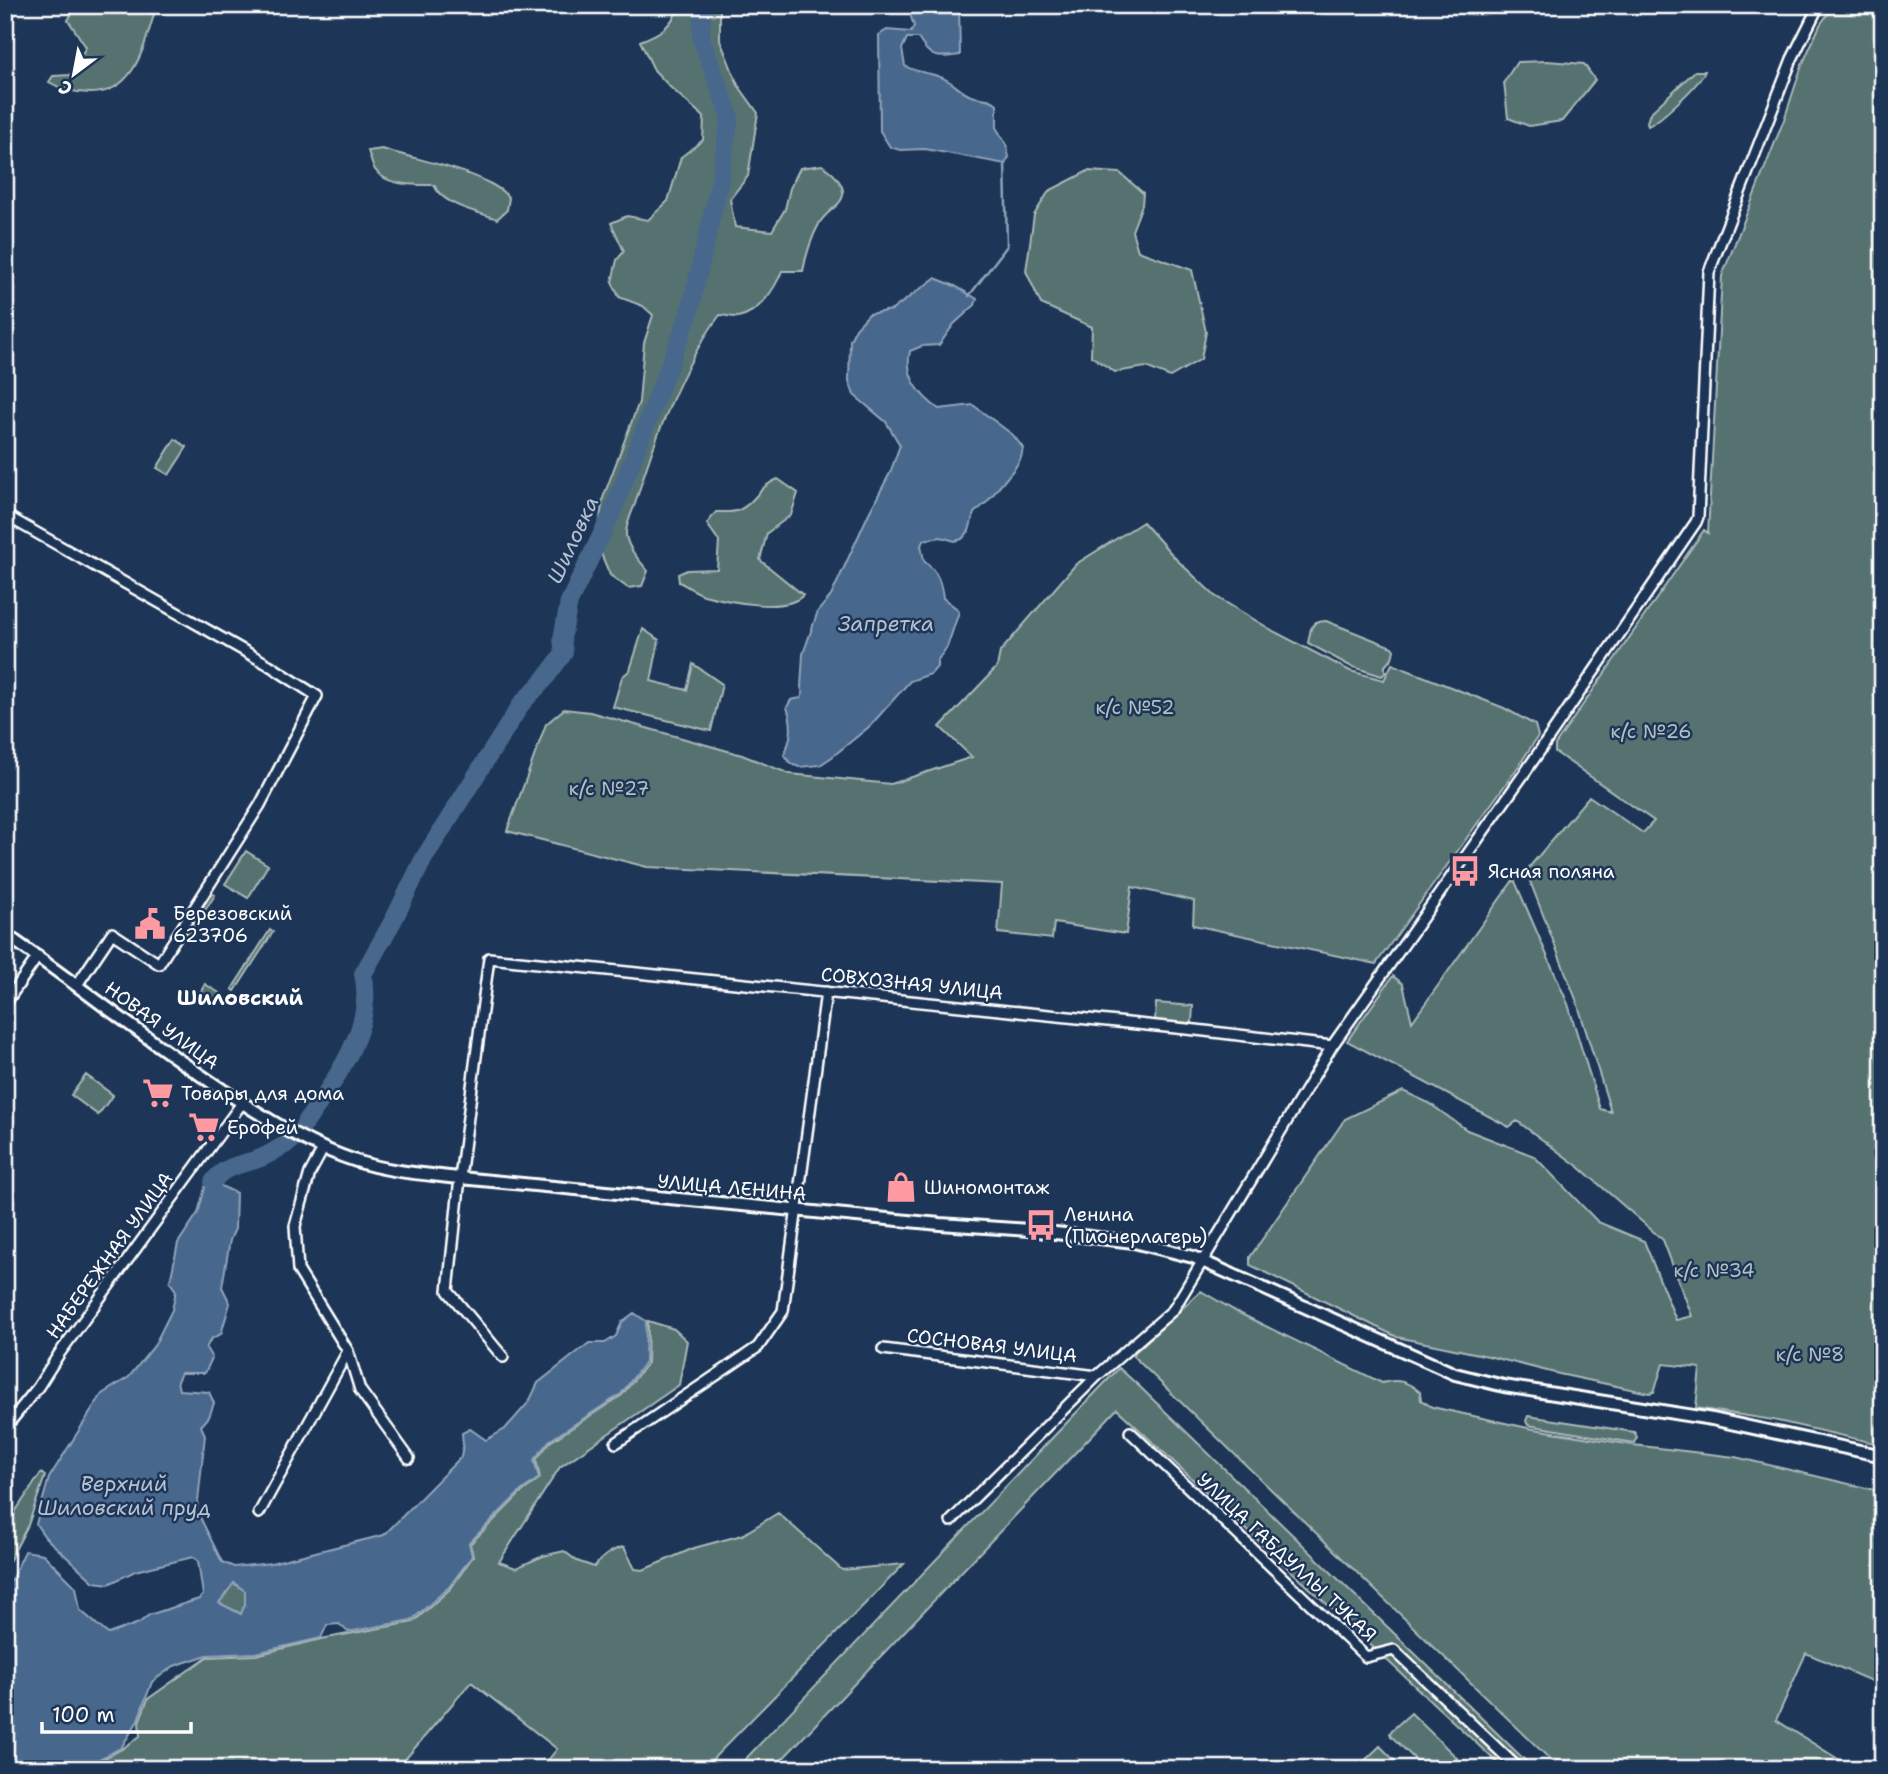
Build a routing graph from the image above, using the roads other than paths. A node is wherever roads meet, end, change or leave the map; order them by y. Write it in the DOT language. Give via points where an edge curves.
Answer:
graph roads {
  1 [pos="1819,5"];
  2 [pos="5,515"];
  3 [pos="5,934"];
  4 [pos="35,961"];
  5 [pos="77,985"];
  6 [pos="826,992"];
  7 [pos="5,1004"];
  8 [pos="1332,1046"];
  9 [pos="242,1103"];
  10 [pos="268,1119"];
  11 [pos="319,1147"];
  12 [pos="460,1178"];
  13 [pos="796,1210"];
  14 [pos="1202,1261"];
  15 [pos="883,1349"];
  16 [pos="348,1351"];
  17 [pos="503,1357"];
  18 [pos="1097,1376"];
  19 [pos="5,1428"];
  20 [pos="1130,1432"];
  21 [pos="616,1443"];
  22 [pos="1883,1456"];
  23 [pos="409,1458"];
  24 [pos="259,1513"];
  25 [pos="951,1521"];
  26 [pos="1519,1769"];
  1 -- 8 [label="street" via="1792,59 1709,272 1696,522"];
  2 -- 5 [label="street" via="317,696 260,805 159,964 112,933"];
  3 -- 4 [label="street, НОВАЯ УЛИЦА"];
  4 -- 5 [label="street, НОВАЯ УЛИЦА"];
  4 -- 7 [label="street"];
  5 -- 9 [label="street, НОВАЯ УЛИЦА"];
  6 -- 8 [label="street, СОВХОЗНАЯ УЛИЦА"];
  6 -- 12 [label="street, СОВХОЗНАЯ УЛИЦА" via="489,958"];
  6 -- 13 [label="street"];
  8 -- 14 [label="street"];
  9 -- 10 [label="street, НОВАЯ УЛИЦА"];
  9 -- 19 [label="street, НАБЕРЕЖНАЯ УЛИЦА"];
  10 -- 11 [label="street, УЛИЦА ЛЕНИНА"];
  11 -- 12 [label="street, УЛИЦА ЛЕНИНА" via="388,1170"];
  11 -- 16 [label="street" via="295,1226 298,1270"];
  12 -- 13 [label="street, УЛИЦА ЛЕНИНА"];
  12 -- 17 [label="street" via="448,1291"];
  13 -- 14 [label="street, УЛИЦА ЛЕНИНА" via="1121,1241"];
  13 -- 21 [label="street" via="783,1311 758,1347"];
  14 -- 18 [label="street" via="1173,1310"];
  14 -- 22 [label="street, УЛИЦА ЛЕНИНА" via="1455,1374 1702,1417"];
  15 -- 18 [label="street, СОСНОВАЯ УЛИЦА"];
  16 -- 23 [label="street" via="360,1390"];
  16 -- 24 [label="street"];
  18 -- 25 [label="street"];
  20 -- 26 [label="street, УЛИЦА ГАБДУЛЛЫ ТУКАЯ" via="1367,1657 1394,1650"];
}
